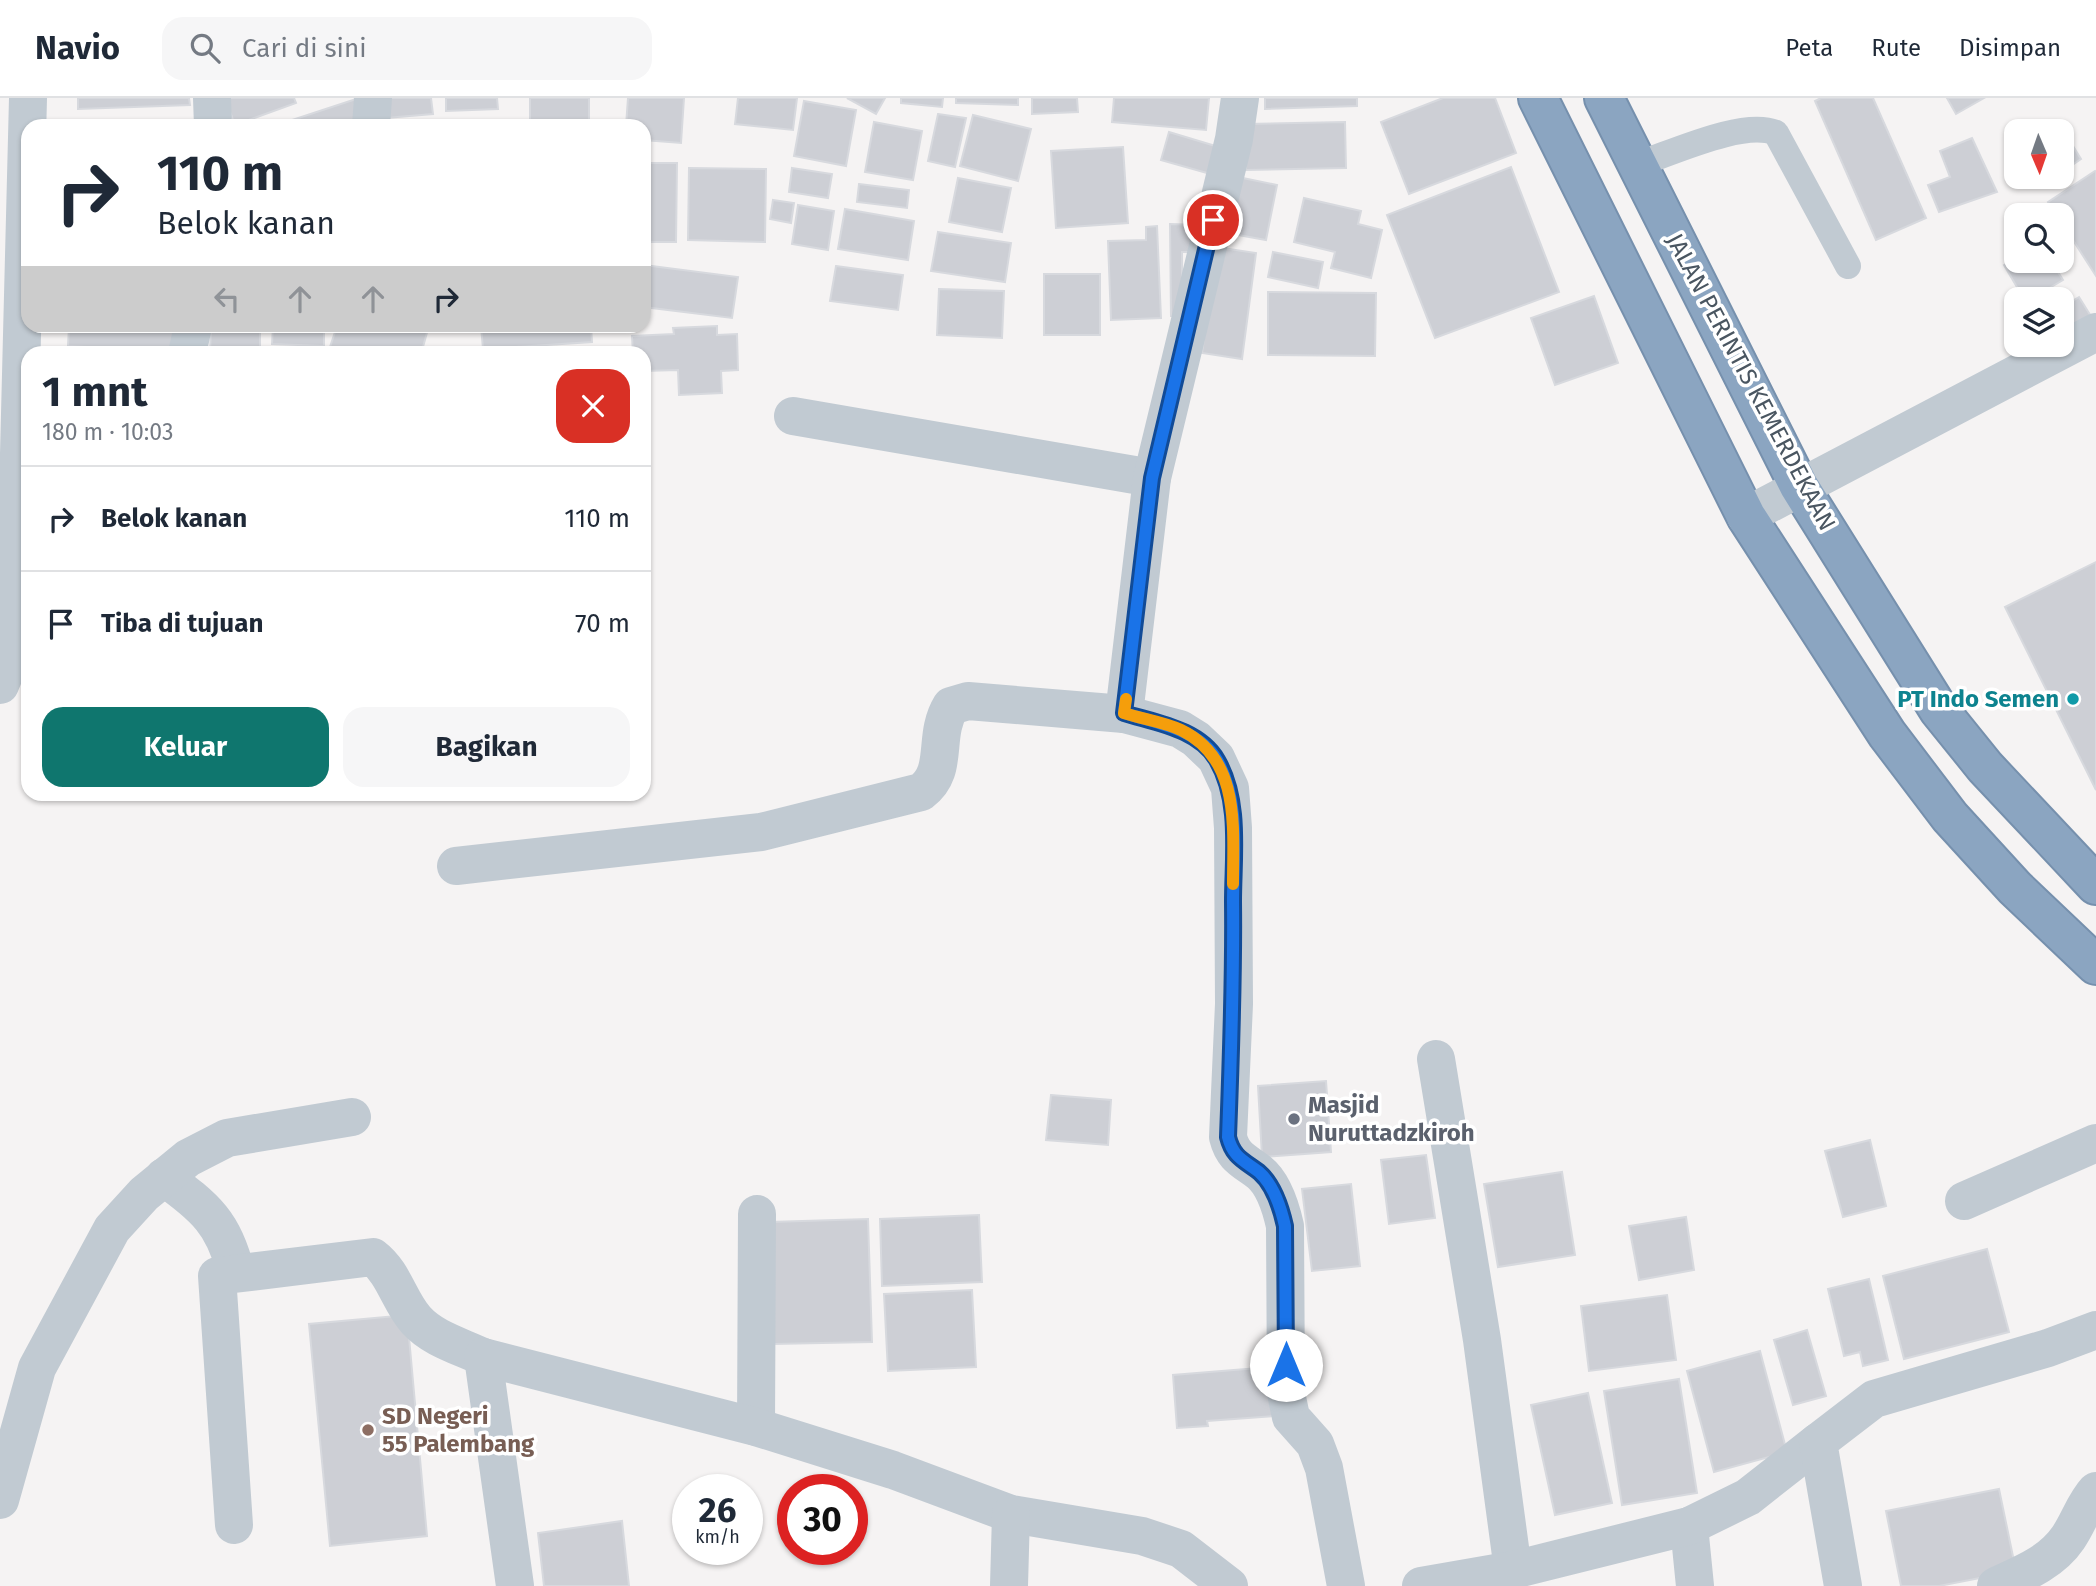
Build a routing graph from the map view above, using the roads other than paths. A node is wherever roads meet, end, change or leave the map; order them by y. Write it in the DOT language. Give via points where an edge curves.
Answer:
graph roads {
  1 [pos="28,98"];
  2 [pos="212,98"];
  3 [pos="373,98"];
  4 [pos="1240,98"];
  5 [pos="1538,98"];
  6 [pos="1604,98"];
  7 [pos="27,119"];
  8 [pos="213,119"];
  9 [pos="372,119"];
  10 [pos="1638,164"];
  11 [pos="1848,266"];
  12 [pos="2096,332"];
  13 [pos="21,374"];
  14 [pos="793,416"];
  15 [pos="1152,478"];
  16 [pos="1799,486"];
  17 [pos="1746,516"];
  18 [pos="0,684"];
  19 [pos="1124,713"];
  20 [pos="456,866"];
  21 [pos="2096,886"];
  22 [pos="2096,965"];
  23 [pos="1437,1059"];
  24 [pos="352,1117"];
  25 [pos="2096,1143"];
  26 [pos="164,1177"];
  27 [pos="1964,1201"];
  28 [pos="757,1214"];
  29 [pos="236,1273"];
  30 [pos="2096,1330"];
  31 [pos="483,1357"];
  32 [pos="756,1427"];
  33 [pos="1818,1441"];
  34 [pos="2096,1490"];
  35 [pos="0,1500"];
  36 [pos="1012,1514"];
  37 [pos="234,1525"];
  38 [pos="1689,1526"];
  39 [pos="1513,1570"];
  40 [pos="515,1586"];
  41 [pos="1009,1586"];
  42 [pos="1230,1586"];
  43 [pos="1346,1586"];
  44 [pos="1421,1586"];
  45 [pos="1695,1586"];
  46 [pos="1843,1586"];
  47 [pos="1996,1586"];
  1 -- 7 [label="street"];
  2 -- 8 [label="street"];
  3 -- 9 [label="street"];
  4 -- 15 [label="street"];
  5 -- 17 [label="highway"];
  6 -- 10 [label="highway, JALAN PERINTIS KEMERDEKAAN"];
  10 -- 11 [label="lane" via="1740,131 1766,128 1776,133"];
  10 -- 16 [label="highway, JALAN PERINTIS KEMERDEKAAN"];
  12 -- 16 [label="street"];
  13 -- 18 [label="street" via="14,651"];
  14 -- 15 [label="street"];
  15 -- 19 [label="street"];
  16 -- 17 [label="street"];
  16 -- 21 [label="highway, JALAN PERINTIS KEMERDEKAAN" via="1939,710 1985,767"];
  17 -- 22 [label="highway" via="1887,734 1950,817 2015,888"];
  19 -- 20 [label="street" via="968,701 951,706 943,720 939,765 933,783 921,792 761,832"];
  19 -- 43 [label="street" via="1180,729 1196,739 1216,758 1230,788 1234,1004 1228,1137 1231,1151 1260,1173 1280,1205 1285,1226 1286,1393 1291,1417 1315,1444 1324,1468"];
  23 -- 39 [label="street"];
  24 -- 26 [label="street" via="227,1138 187,1158"];
  25 -- 27 [label="street"];
  26 -- 29 [label="street" via="219,1226 229,1242"];
  26 -- 35 [label="street" via="111,1229 37,1368"];
  28 -- 32 [label="street"];
  29 -- 31 [label="street" via="373,1257 414,1318 429,1332"];
  29 -- 37 [label="street" via="215,1279"];
  30 -- 33 [label="street" via="1874,1399"];
  31 -- 32 [label="street"];
  31 -- 40 [label="street"];
  32 -- 36 [label="street"];
  33 -- 38 [label="street" via="1748,1497"];
  33 -- 46 [label="street"];
  34 -- 47 [label="street" via="2055,1553 2030,1571"];
  36 -- 41 [label="street"];
  36 -- 42 [label="street" via="1142,1536 1181,1549"];
  38 -- 39 [label="street"];
  38 -- 45 [label="street"];
  39 -- 44 [label="street"];
}
